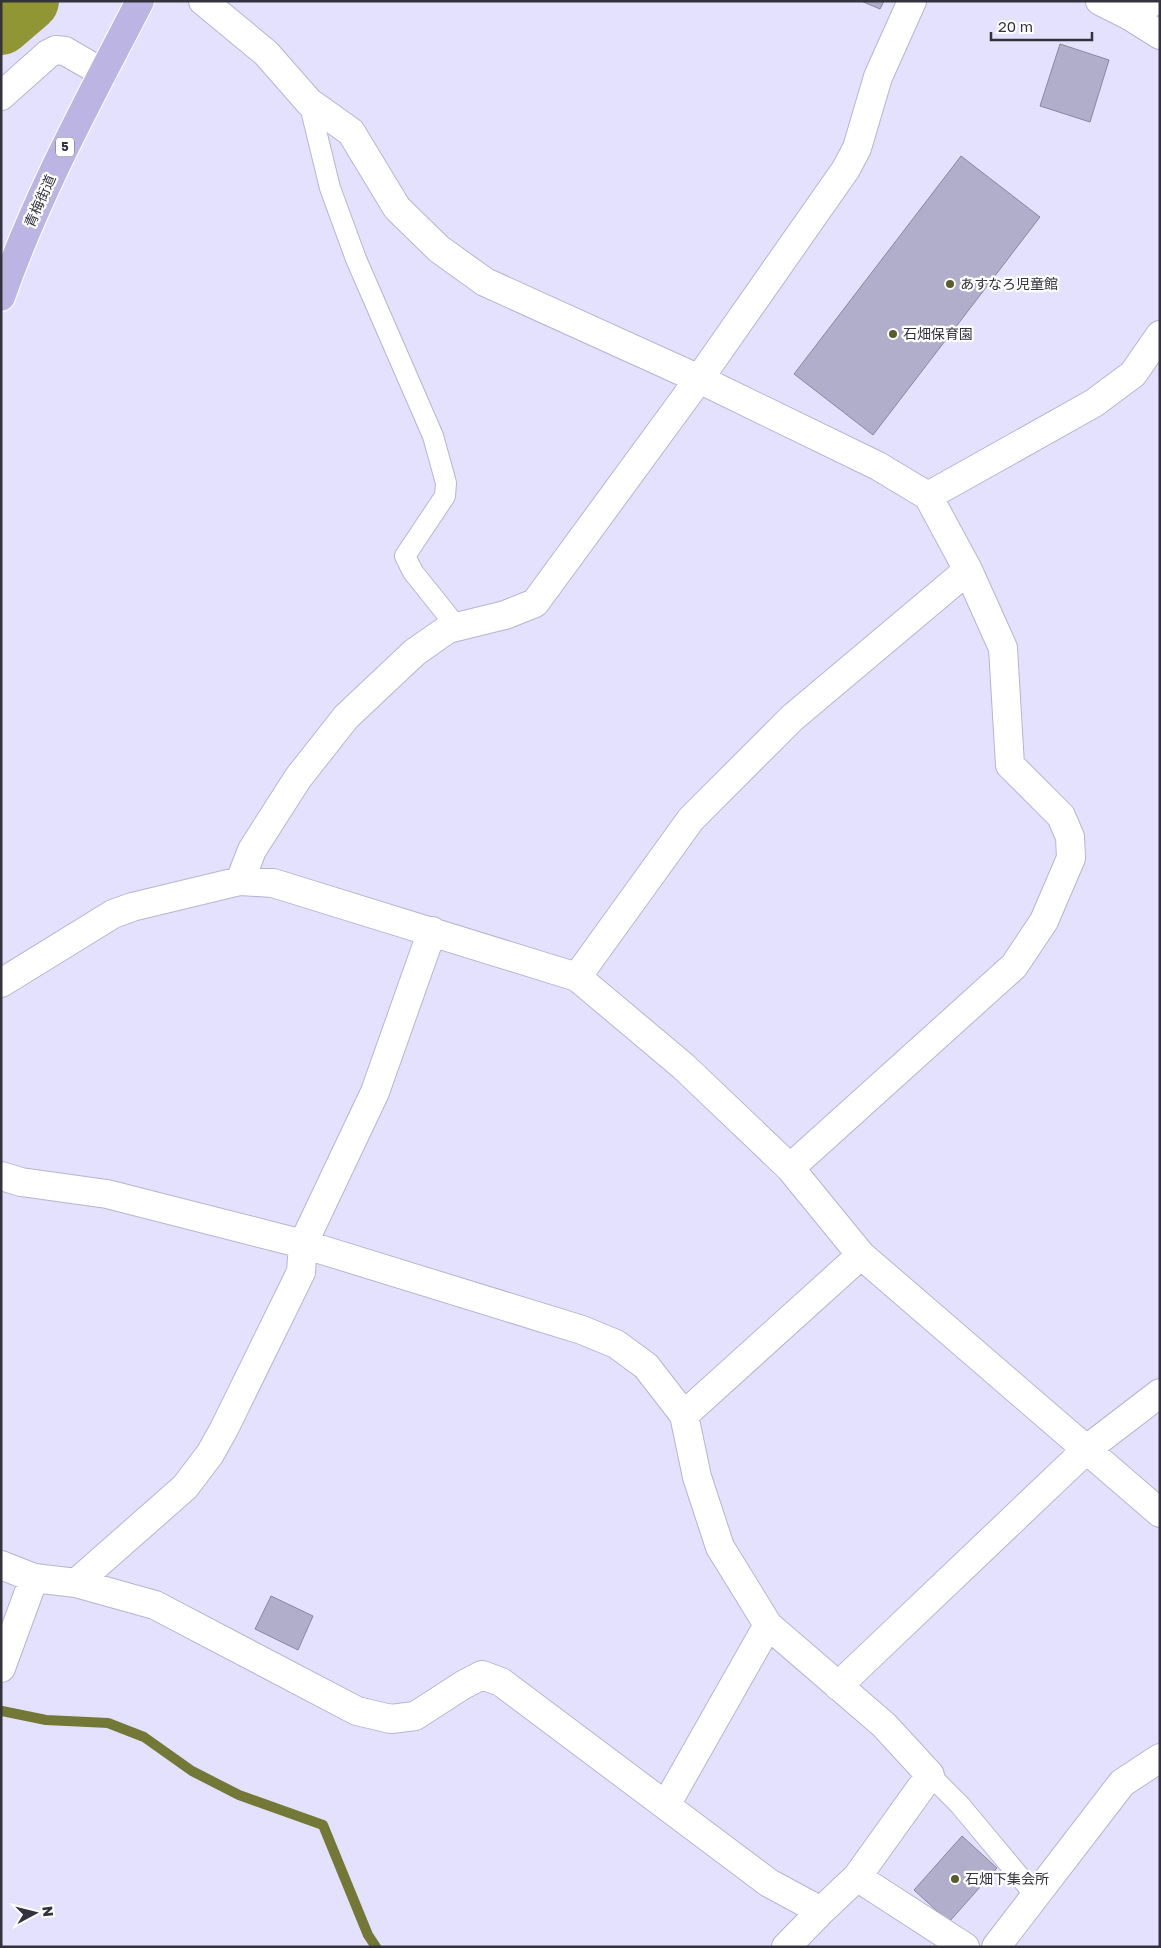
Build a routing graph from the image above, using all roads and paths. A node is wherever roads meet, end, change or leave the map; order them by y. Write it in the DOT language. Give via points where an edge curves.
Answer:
graph roads {
  1 [pos="140,1"];
  2 [pos="203,1"];
  3 [pos="912,1"];
  4 [pos="1100,1"];
  5 [pos="1154,1"];
  6 [pos="1130,16"];
  7 [pos="1160,35"];
  8 [pos="103,73"];
  9 [pos="1,96"];
  10 [pos="309,102"];
  11 [pos="1,297"];
  12 [pos="1160,335"];
  13 [pos="699,379"];
  14 [pos="928,496"];
  15 [pos="968,570"];
  16 [pos="457,627"];
  17 [pos="240,881"];
  18 [pos="432,931"];
  19 [pos="578,977"];
  20 [pos="1,983"];
  21 [pos="790,1168"];
  22 [pos="1,1176"];
  23 [pos="303,1244"];
  24 [pos="861,1255"];
  25 [pos="1160,1393"];
  26 [pos="684,1415"];
  27 [pos="1088,1449"];
  28 [pos="1160,1513"];
  29 [pos="1,1565"];
  30 [pos="34,1578"];
  31 [pos="76,1583"];
  32 [pos="768,1625"];
  33 [pos="1,1668"];
  34 [pos="838,1686"];
  35 [pos="1160,1758"];
  36 [pos="930,1775"];
  37 [pos="666,1805"];
  38 [pos="857,1877"];
  39 [pos="1035,1895"];
  40 [pos="821,1911"];
  41 [pos="786,1947"];
  42 [pos="965,1947"];
  43 [pos="996,1947"];
  1 -- 8 [label="main road, 青梅街道 / 5"];
  2 -- 10 [label="street" via="266,53"];
  3 -- 13 [label="street" via="878,77 857,148 846,169"];
  4 -- 6 [label="street"];
  5 -- 6 [label="street"];
  6 -- 7 [label="street"];
  8 -- 9 [label="street" via="65,51 56,50"];
  8 -- 11 [label="main road, 青梅街道 / 5" via="53,172"];
  10 -- 13 [label="street" via="351,132 397,208 439,249 485,282"];
  10 -- 16 [label="lane" via="330,188 356,259 433,436 446,482 445,496 405,556 413,572"];
  12 -- 14 [label="street" via="1133,374 1094,403"];
  13 -- 14 [label="street" via="878,466"];
  13 -- 16 [label="street" via="536,602 506,615"];
  14 -- 15 [label="street"];
  15 -- 19 [label="street" via="792,718 691,819"];
  15 -- 21 [label="street" via="1003,648 1010,765 1061,816 1070,837 1071,858 1044,921 1014,966"];
  16 -- 17 [label="street" via="448,629 415,652 346,717 298,778 252,850"];
  17 -- 18 [label="street" via="273,883"];
  17 -- 20 [label="street" via="113,914"];
  18 -- 19 [label="street"];
  18 -- 23 [label="street" via="375,1092"];
  19 -- 21 [label="street" via="683,1066"];
  21 -- 24 [label="street"];
  22 -- 23 [label="street" via="115,1196"];
  23 -- 26 [label="street" via="582,1330 616,1344 646,1366"];
  23 -- 31 [label="street" via="301,1272 210,1454 185,1487"];
  24 -- 26 [label="street"];
  24 -- 27 [label="street"];
  25 -- 27 [label="street"];
  26 -- 32 [label="street" via="698,1476 720,1547"];
  27 -- 28 [label="street"];
  27 -- 34 [label="street"];
  29 -- 30 [label="street"];
  30 -- 31 [label="street"];
  30 -- 33 [label="street"];
  31 -- 37 [label="street" via="155,1605 357,1711 391,1719 415,1716 482,1675 501,1682"];
  32 -- 34 [label="street"];
  32 -- 37 [label="street"];
  34 -- 36 [label="street" via="884,1725"];
  35 -- 39 [label="street" via="1122,1783"];
  36 -- 38 [label="street"];
  36 -- 39 [label="lane" via="959,1804"];
  37 -- 40 [label="street" via="769,1883"];
  38 -- 40 [label="street"];
  38 -- 42 [label="street"];
  39 -- 43 [label="street"];
  40 -- 41 [label="street"];
}
